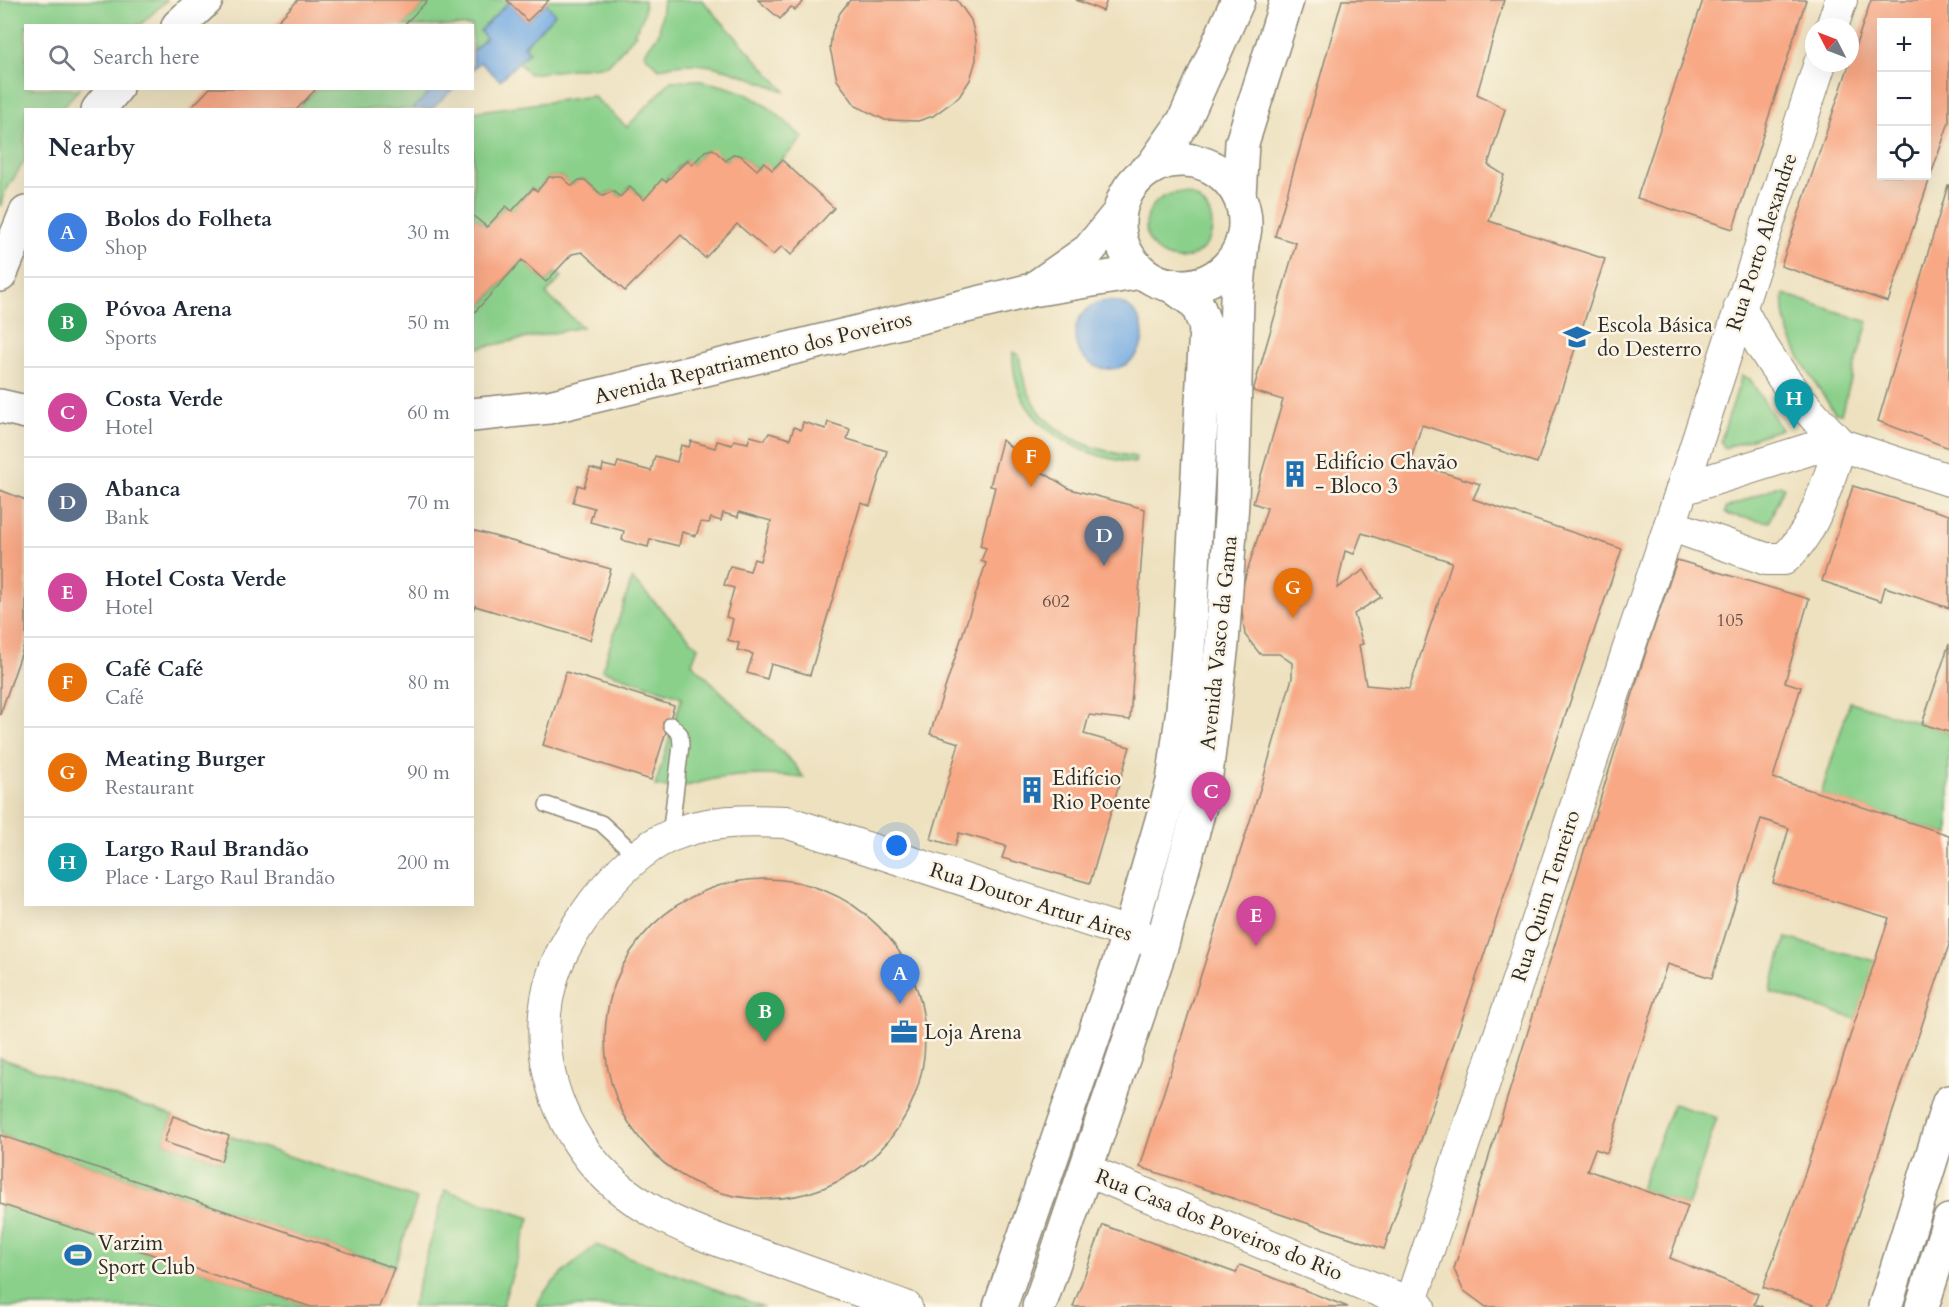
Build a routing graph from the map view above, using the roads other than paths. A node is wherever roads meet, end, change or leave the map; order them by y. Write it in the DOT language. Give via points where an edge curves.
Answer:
graph roads {
  1 [pos="206,0"];
  2 [pos="1238,0"];
  3 [pos="1287,0"];
  4 [pos="1840,0"];
  5 [pos="1835,18"];
  6 [pos="180,24"];
  7 [pos="1817,72"];
  8 [pos="114,90"];
  9 [pos="100,108"];
  10 [pos="1151,168"];
  11 [pos="1239,195"];
  12 [pos="1119,213"];
  13 [pos="24,218"];
  14 [pos="1242,242"];
  15 [pos="1142,272"];
  16 [pos="0,275"];
  17 [pos="1171,285"];
  18 [pos="1032,290"];
  19 [pos="1740,307"];
  20 [pos="0,406"];
  21 [pos="24,412"];
  22 [pos="474,415"];
  23 [pos="1841,445"];
  24 [pos="1949,480"];
  25 [pos="1682,489"];
  26 [pos="1670,525"];
  27 [pos="671,725"];
  28 [pos="547,805"];
  29 [pos="670,836"];
  30 [pos="637,856"];
  31 [pos="1129,934"];
  32 [pos="1162,944"];
  33 [pos="1087,1052"];
  34 [pos="1949,1102"];
  35 [pos="1086,1170"];
  36 [pos="1949,1221"];
  37 [pos="1415,1305"];
  38 [pos="906,1307"];
  39 [pos="1000,1307"];
  40 [pos="1039,1307"];
  41 [pos="1886,1307"];
  42 [pos="1923,1307"];
  1 -- 6 [label="main road"];
  2 -- 10 [label="main road" via="1185,121"];
  3 -- 11 [label="main road" via="1242,143"];
  4 -- 5 [label="street"];
  7 -- 19 [label="street, Rua Porto Alexandre"];
  8 -- 9 [label="main road"];
  10 -- 11 [label="main road" via="1169,161 1202,163 1217,171"];
  10 -- 12 [label="main road" via="1136,179"];
  11 -- 14 [label="main road" via="1245,227"];
  12 -- 15 [label="main road" via="1123,245"];
  12 -- 18 [label="main road, Avenida Repatriamento dos Poveiros" via="1089,250"];
  13 -- 16 [label="main road"];
  14 -- 17 [label="main road" via="1222,272 1198,283"];
  14 -- 32 [label="main road, Avenida Vasco da Gama" via="1222,644 1204,791"];
  15 -- 17 [label="main road"];
  15 -- 18 [label="main road, Avenida Repatriamento dos Poveiros"];
  17 -- 31 [label="main road, Avenida Vasco da Gama" via="1197,304 1206,327 1193,578 1184,709 1173,782"];
  18 -- 22 [label="main road, Avenida Repatriamento dos Poveiros" via="549,407"];
  19 -- 23 [label="street" via="1782,380"];
  19 -- 25 [label="street, Rua Porto Alexandre"];
  20 -- 21 [label="main road"];
  23 -- 24 [label="street"];
  23 -- 25 [label="street" via="1810,449"];
  23 -- 26 [label="street" via="1808,529 1798,547 1784,559 1766,559"];
  25 -- 26 [label="street, Rua Quim Tenreiro"];
  26 -- 37 [label="street, Rua Quim Tenreiro"];
  27 -- 29 [label="lane" via="680,734 681,745"];
  28 -- 30 [label="lane" via="601,824"];
  29 -- 30 [label="street, Rua Doutor Artur Aires"];
  29 -- 31 [label="street, Rua Doutor Artur Aires" via="714,823 786,822"];
  30 -- 38 [label="street, Rua Doutor Artur Aires" via="609,882 577,925 552,975 544,1027 547,1072 564,1122 594,1163 636,1203 666,1220"];
  31 -- 32 [label="street, Rua Doutor Artur Aires"];
  31 -- 33 [label="main road, Avenida Vasco da Gama"];
  32 -- 35 [label="main road, Avenida Vasco da Gama"];
  33 -- 35 [label="main road, Avenida Vasco da Gama" via="1091,1084 1068,1150 1068,1159"];
  33 -- 39 [label="main road, Avenida Vasco da Gama"];
  34 -- 41 [label="main road"];
  35 -- 37 [label="street, Rua Casa dos Poveiros do Rio"];
  35 -- 40 [label="main road, Avenida Vasco da Gama"];
  36 -- 42 [label="main road"];
}
